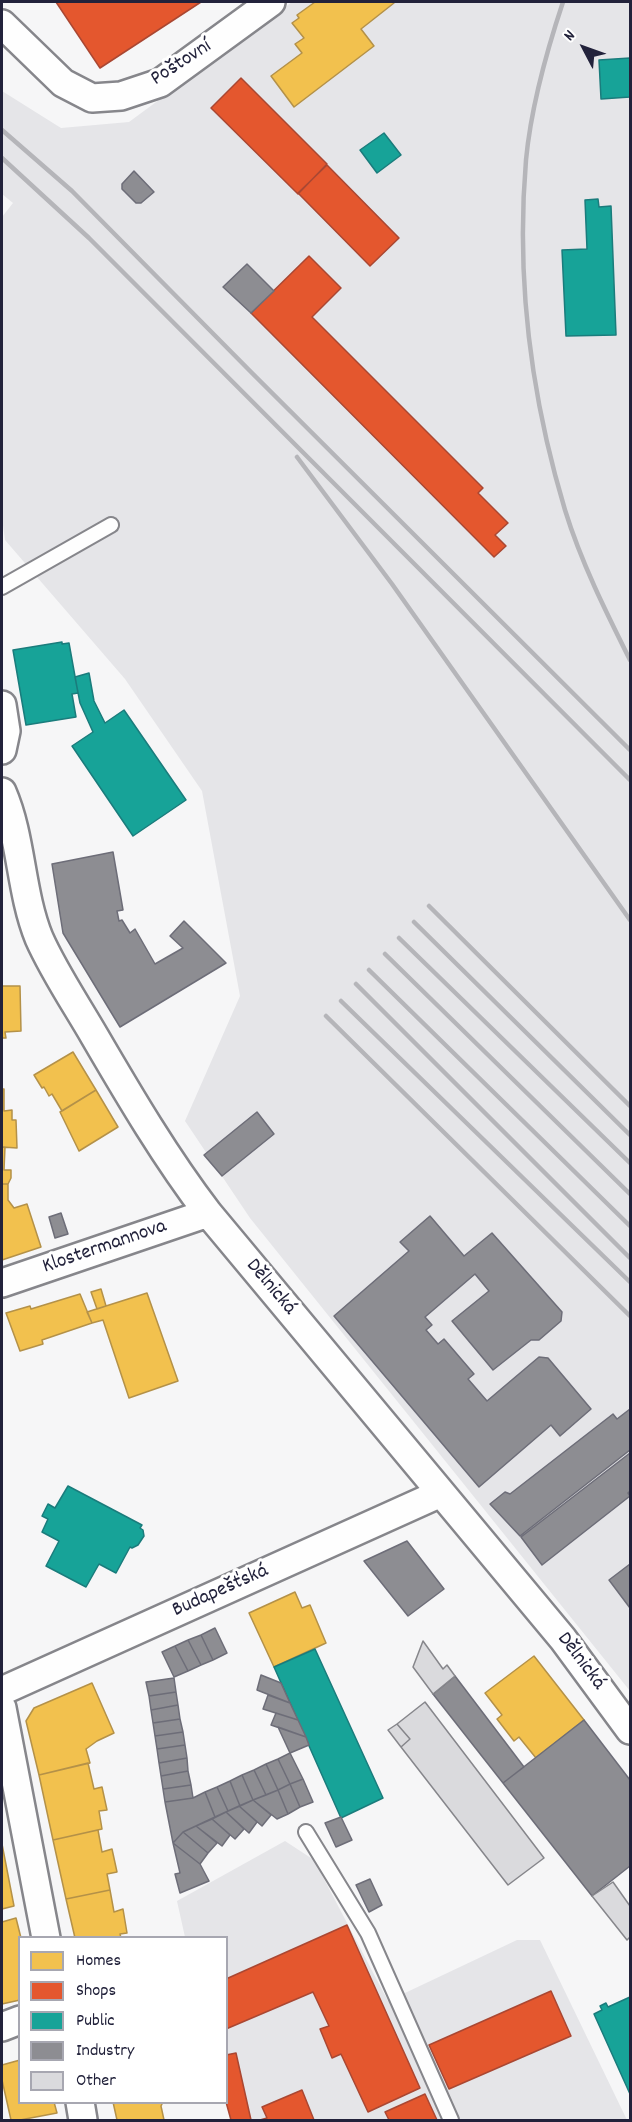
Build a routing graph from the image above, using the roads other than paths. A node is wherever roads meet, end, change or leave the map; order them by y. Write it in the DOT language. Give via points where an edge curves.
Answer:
graph roads {
  1 [pos="271,2"];
  2 [pos="2,24"];
  3 [pos="111,525"];
  4 [pos="2,587"];
  5 [pos="2,705"];
  6 [pos="2,750"];
  7 [pos="2,792"];
  8 [pos="208,1213"];
  9 [pos="2,1283"];
  10 [pos="441,1493"];
  11 [pos="2,1691"];
  12 [pos="2,1708"];
  13 [pos="630,1730"];
  14 [pos="306,1832"];
  15 [pos="46,1936"];
  16 [pos="18,2021"];
  17 [pos="2,2027"];
  18 [pos="80,2104"];
  19 [pos="83,2121"];
  20 [pos="451,2121"];
  1 -- 2 [label="street, Poštovní" via="160,83 121,96 92,98 63,83"];
  3 -- 4 [label="lane"];
  5 -- 6 [label="street" via="6,731"];
  7 -- 8 [label="street, Dělnická" via="30,911 49,957 120,1080"];
  8 -- 9 [label="street, Klostermannova"];
  8 -- 10 [label="street, Dělnická"];
  10 -- 11 [label="street, Budapešťská"];
  10 -- 13 [label="street, Dělnická" via="563,1639"];
  12 -- 15 [label="street"];
  14 -- 20 [label="lane" via="368,1933"];
  16 -- 17 [label="street"];
  18 -- 19 [label="street"];
}
